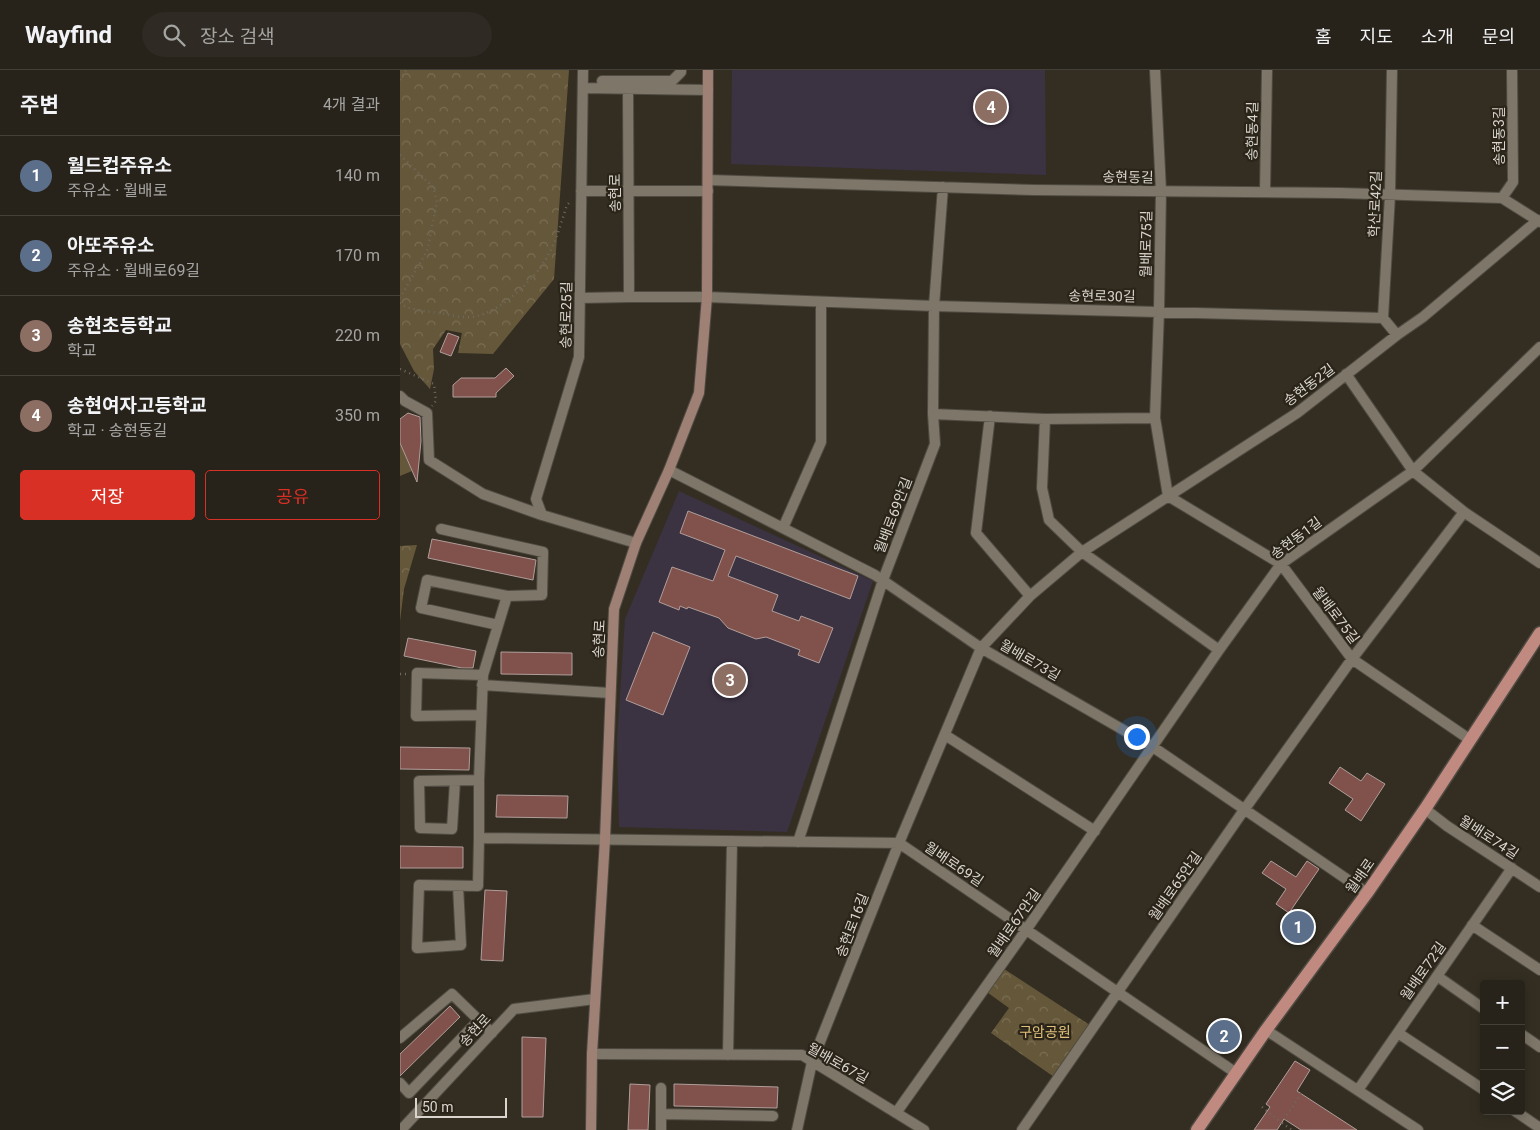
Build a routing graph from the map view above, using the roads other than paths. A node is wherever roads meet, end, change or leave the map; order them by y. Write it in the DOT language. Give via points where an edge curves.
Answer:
graph roads {
  1 [pos="583,70"];
  2 [pos="680,70"];
  3 [pos="708,70"];
  4 [pos="1155,70"];
  5 [pos="1267,70"];
  6 [pos="1392,70"];
  7 [pos="1512,70"];
  8 [pos="602,81"];
  9 [pos="583,88"];
  10 [pos="628,89"];
  11 [pos="708,90"];
  12 [pos="708,180"];
  13 [pos="943,187"];
  14 [pos="581,191"];
  15 [pos="628,191"];
  16 [pos="708,191"];
  17 [pos="1161,191"];
  18 [pos="1265,192"];
  19 [pos="1390,195"];
  20 [pos="1502,198"];
  21 [pos="1539,221"];
  22 [pos="628,296"];
  23 [pos="707,297"];
  24 [pos="580,298"];
  25 [pos="820,302"];
  26 [pos="934,306"];
  27 [pos="1159,311"];
  28 [pos="1384,318"];
  29 [pos="1397,335"];
  30 [pos="1540,347"];
  31 [pos="1346,374"];
  32 [pos="400,396"];
  33 [pos="933,414"];
  34 [pos="990,416"];
  35 [pos="1155,418"];
  36 [pos="1045,419"];
  37 [pos="669,470"];
  38 [pos="1413,470"];
  39 [pos="1168,496"];
  40 [pos="1464,512"];
  41 [pos="542,514"];
  42 [pos="783,528"];
  43 [pos="441,530"];
  44 [pos="636,543"];
  45 [pos="1082,552"];
  46 [pos="1540,563"];
  47 [pos="1281,564"];
  48 [pos="883,580"];
  49 [pos="507,596"];
  50 [pos="1030,596"];
  51 [pos="498,625"];
  52 [pos="1540,633"];
  53 [pos="981,648"];
  54 [pos="1219,650"];
  55 [pos="1352,660"];
  56 [pos="483,680"];
  57 [pos="610,693"];
  58 [pos="481,715"];
  59 [pos="945,735"];
  60 [pos="1469,740"];
  61 [pos="1153,747"];
  62 [pos="479,780"];
  63 [pos="455,781"];
  64 [pos="1425,809"];
  65 [pos="1244,810"];
  66 [pos="1095,831"];
  67 [pos="479,838"];
  68 [pos="604,838"];
  69 [pos="732,841"];
  70 [pos="798,842"];
  71 [pos="899,844"];
  72 [pos="1512,868"];
  73 [pos="458,886"];
  74 [pos="1540,887"];
  75 [pos="1367,893"];
  76 [pos="1472,925"];
  77 [pos="1026,930"];
  78 [pos="1540,970"];
  79 [pos="1437,976"];
  80 [pos="1117,992"];
  81 [pos="595,999"];
  82 [pos="1480,1006"];
  83 [pos="479,1020"];
  84 [pos="1266,1030"];
  85 [pos="492,1033"];
  86 [pos="1398,1033"];
  87 [pos="1525,1037"];
  88 [pos="400,1038"];
  89 [pos="1540,1047"];
  90 [pos="592,1054"];
  91 [pos="728,1055"];
  92 [pos="812,1062"];
  93 [pos="1236,1073"];
  94 [pos="400,1083"];
  95 [pos="1480,1087"];
  96 [pos="661,1088"];
  97 [pos="1358,1090"];
  98 [pos="896,1113"];
  99 [pos="661,1114"];
  100 [pos="1521,1115"];
  101 [pos="772,1116"];
  102 [pos="1540,1128"];
  103 [pos="401,1130"];
  104 [pos="591,1130"];
  105 [pos="661,1130"];
  106 [pos="797,1130"];
  107 [pos="924,1130"];
  108 [pos="1022,1130"];
  109 [pos="1197,1130"];
  110 [pos="1418,1130"];
  1 -- 9 [label="street, 송현로25길"];
  2 -- 8 [label="street" via="672,81"];
  3 -- 11 [label="main road, 송현로"];
  4 -- 17 [label="street, 월배로75길"];
  5 -- 18 [label="street, 송현동4길"];
  6 -- 19 [label="street, 학산로42길"];
  7 -- 20 [label="street, 송현동3길" via="1513,182"];
  9 -- 10 [label="street"];
  9 -- 14 [label="street, 송현로25길"];
  10 -- 11 [label="street"];
  10 -- 15 [label="street, 송현로"];
  11 -- 12 [label="main road, 송현로"];
  12 -- 13 [label="street, 송현동길"];
  12 -- 16 [label="main road, 송현로"];
  13 -- 17 [label="street, 송현동길"];
  13 -- 26 [label="street, 월배로69안길"];
  14 -- 15 [label="street"];
  14 -- 24 [label="street, 송현로25길"];
  15 -- 16 [label="street"];
  15 -- 22 [label="street, 송현로"];
  16 -- 23 [label="main road, 송현로"];
  17 -- 18 [label="street, 송현동길"];
  17 -- 27 [label="street, 월배로75길"];
  18 -- 19 [label="street, 송현동길"];
  19 -- 20 [label="street, 송현동길"];
  19 -- 28 [label="street, 학산로42길"];
  20 -- 21 [label="street, 송현동길"];
  21 -- 29 [label="street, 송현동2길" via="1424,317"];
  22 -- 23 [label="street"];
  22 -- 24 [label="street"];
  23 -- 25 [label="street, 송현로30길"];
  23 -- 37 [label="main road, 송현로" via="698,393"];
  24 -- 41 [label="street, 송현로25길" via="579,357 536,499"];
  25 -- 26 [label="street, 송현로30길"];
  25 -- 42 [label="street" via="821,442"];
  26 -- 27 [label="street, 송현로30길"];
  26 -- 33 [label="street, 월배로69안길"];
  27 -- 28 [label="street, 송현로30길"];
  27 -- 35 [label="street, 월배로75길"];
  28 -- 29 [label="street"];
  29 -- 31 [label="street, 송현동2길"];
  30 -- 38 [label="street, 송현동1길"];
  31 -- 38 [label="street"];
  31 -- 39 [label="street, 송현동2길" via="1297,413"];
  32 -- 41 [label="street" via="427,413 429,460 483,494"];
  33 -- 34 [label="street"];
  33 -- 48 [label="street, 월배로69안길" via="935,444"];
  34 -- 36 [label="street"];
  34 -- 50 [label="street" via="976,532"];
  35 -- 36 [label="street"];
  35 -- 39 [label="street, 월배로75길"];
  36 -- 45 [label="street" via="1042,488 1049,520"];
  37 -- 42 [label="street, 월배로73길"];
  37 -- 44 [label="main road, 송현로"];
  38 -- 40 [label="street"];
  38 -- 47 [label="street, 송현동1길"];
  39 -- 45 [label="street, 송현동2길"];
  39 -- 47 [label="street, 월배로75길"];
  40 -- 46 [label="street"];
  40 -- 55 [label="street, 월배로75길"];
  41 -- 44 [label="street"];
  42 -- 48 [label="street, 월배로73길"];
  43 -- 49 [label="street" via="543,552 542,595"];
  44 -- 57 [label="main road, 송현로" via="614,610"];
  45 -- 50 [label="street, 송현동2길"];
  45 -- 54 [label="street"];
  47 -- 54 [label="street, 송현동1길"];
  47 -- 55 [label="street, 월배로75길"];
  48 -- 53 [label="street, 월배로73길"];
  48 -- 70 [label="street, 월배로69안길"];
  49 -- 51 [label="street"];
  49 -- 51 [label="street" via="427,580 421,608"];
  50 -- 53 [label="street, 송현동2길"];
  51 -- 56 [label="street"];
  52 -- 60 [label="main road, 월배로"];
  53 -- 59 [label="street, 송현로16길"];
  53 -- 61 [label="street, 월배로73길"];
  54 -- 61 [label="street, 송현동1길"];
  55 -- 60 [label="street, 월배로75길"];
  55 -- 65 [label="street, 월배로65안길"];
  56 -- 57 [label="street"];
  56 -- 58 [label="street"];
  56 -- 58 [label="street" via="417,673 416,716"];
  57 -- 68 [label="main road, 송현로"];
  58 -- 62 [label="street"];
  59 -- 66 [label="street"];
  59 -- 71 [label="street, 송현로16길"];
  60 -- 64 [label="main road, 월배로"];
  61 -- 65 [label="street, 월배로73길"];
  61 -- 66 [label="street, 월배로67안길"];
  62 -- 63 [label="street"];
  62 -- 67 [label="street"];
  63 -- 63 [label="street" via="419,781 420,828 452,828"];
  64 -- 72 [label="street, 월배로74길"];
  64 -- 75 [label="main road, 월배로"];
  65 -- 75 [label="street, 월배로73길"];
  65 -- 80 [label="street, 월배로65안길"];
  66 -- 77 [label="street, 월배로67안길"];
  67 -- 68 [label="street"];
  67 -- 73 [label="street" via="478,886"];
  68 -- 69 [label="street"];
  68 -- 81 [label="main road, 송현로"];
  69 -- 70 [label="street"];
  69 -- 91 [label="street"];
  70 -- 71 [label="street"];
  71 -- 77 [label="street, 월배로69길"];
  71 -- 92 [label="street, 송현로16길"];
  72 -- 74 [label="street, 월배로74길"];
  72 -- 76 [label="street, 월배로72길"];
  73 -- 73 [label="street" via="419,885 417,948 461,945"];
  75 -- 84 [label="main road, 월배로"];
  76 -- 78 [label="street"];
  76 -- 79 [label="street, 월배로72길"];
  77 -- 80 [label="street, 월배로69길"];
  77 -- 98 [label="street, 월배로67안길"];
  79 -- 82 [label="street"];
  79 -- 86 [label="street, 월배로72길"];
  80 -- 93 [label="street, 월배로69길"];
  80 -- 108 [label="street, 월배로65안길"];
  81 -- 85 [label="street, 송현로" via="514,1009"];
  81 -- 90 [label="main road, 송현로"];
  83 -- 85 [label="street"];
  83 -- 88 [label="street" via="452,994"];
  83 -- 94 [label="street" via="409,1092"];
  84 -- 93 [label="main road, 월배로"];
  84 -- 97 [label="street"];
  85 -- 103 [label="street, 송현로"];
  86 -- 95 [label="street"];
  86 -- 97 [label="street, 월배로72길"];
  87 -- 89 [label="street"];
  90 -- 91 [label="street, 월배로67길"];
  90 -- 104 [label="main road, 송현로"];
  91 -- 92 [label="street, 월배로67길" via="802,1056"];
  92 -- 98 [label="street, 월배로67길"];
  92 -- 106 [label="street, 송현로16길"];
  93 -- 109 [label="main road, 월배로"];
  96 -- 99 [label="street"];
  97 -- 110 [label="street"];
  98 -- 107 [label="street, 월배로67길"];
  99 -- 101 [label="street"];
  99 -- 105 [label="street"];
  100 -- 102 [label="street"];
}
